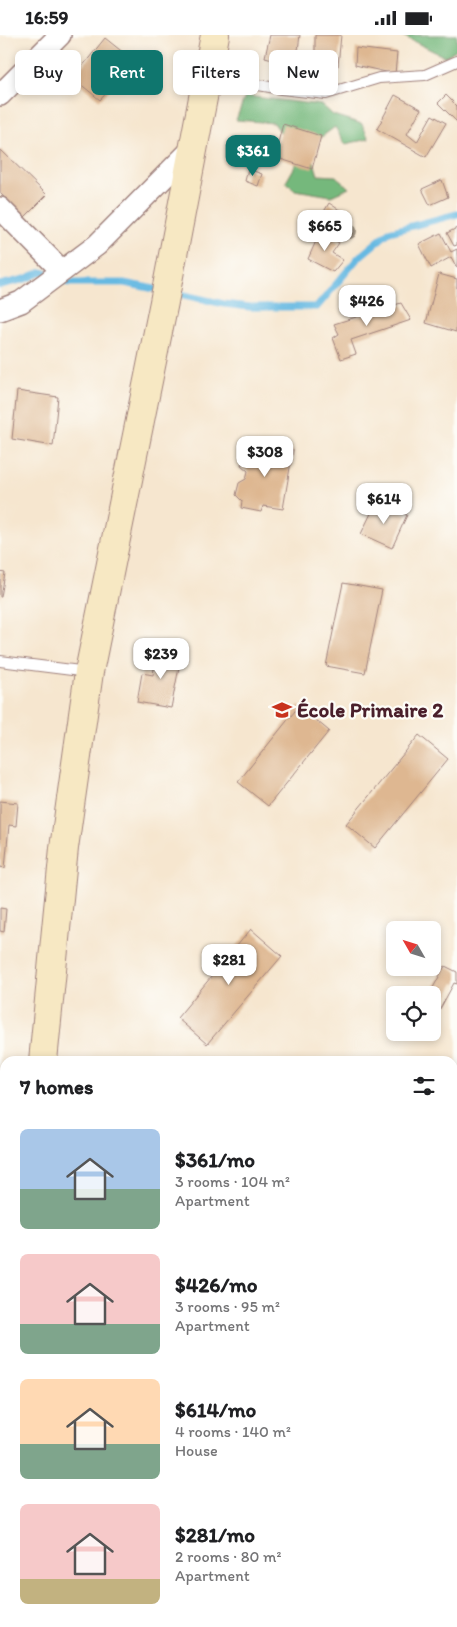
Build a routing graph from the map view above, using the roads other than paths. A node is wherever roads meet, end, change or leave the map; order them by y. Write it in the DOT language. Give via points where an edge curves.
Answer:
graph roads {
  1 [pos="60,35"];
  2 [pos="215,35"];
  3 [pos="212,50"];
  4 [pos="457,61"];
  5 [pos="259,85"];
  6 [pos="0,95"];
  7 [pos="204,95"];
  8 [pos="195,146"];
  9 [pos="0,208"];
  10 [pos="62,271"];
  11 [pos="0,311"];
  12 [pos="0,661"];
  13 [pos="89,672"];
  14 [pos="44,1056"];
  1 -- 6 [label="street"];
  2 -- 3 [label="main road"];
  4 -- 5 [label="lane" via="425,75 379,78 326,94"];
  7 -- 8 [label="main road"];
  8 -- 10 [label="street" via="96,245"];
  8 -- 13 [label="main road"];
  9 -- 10 [label="street"];
  10 -- 11 [label="street" via="21,302"];
  12 -- 13 [label="lane"];
  13 -- 14 [label="main road" via="66,839"];
}
